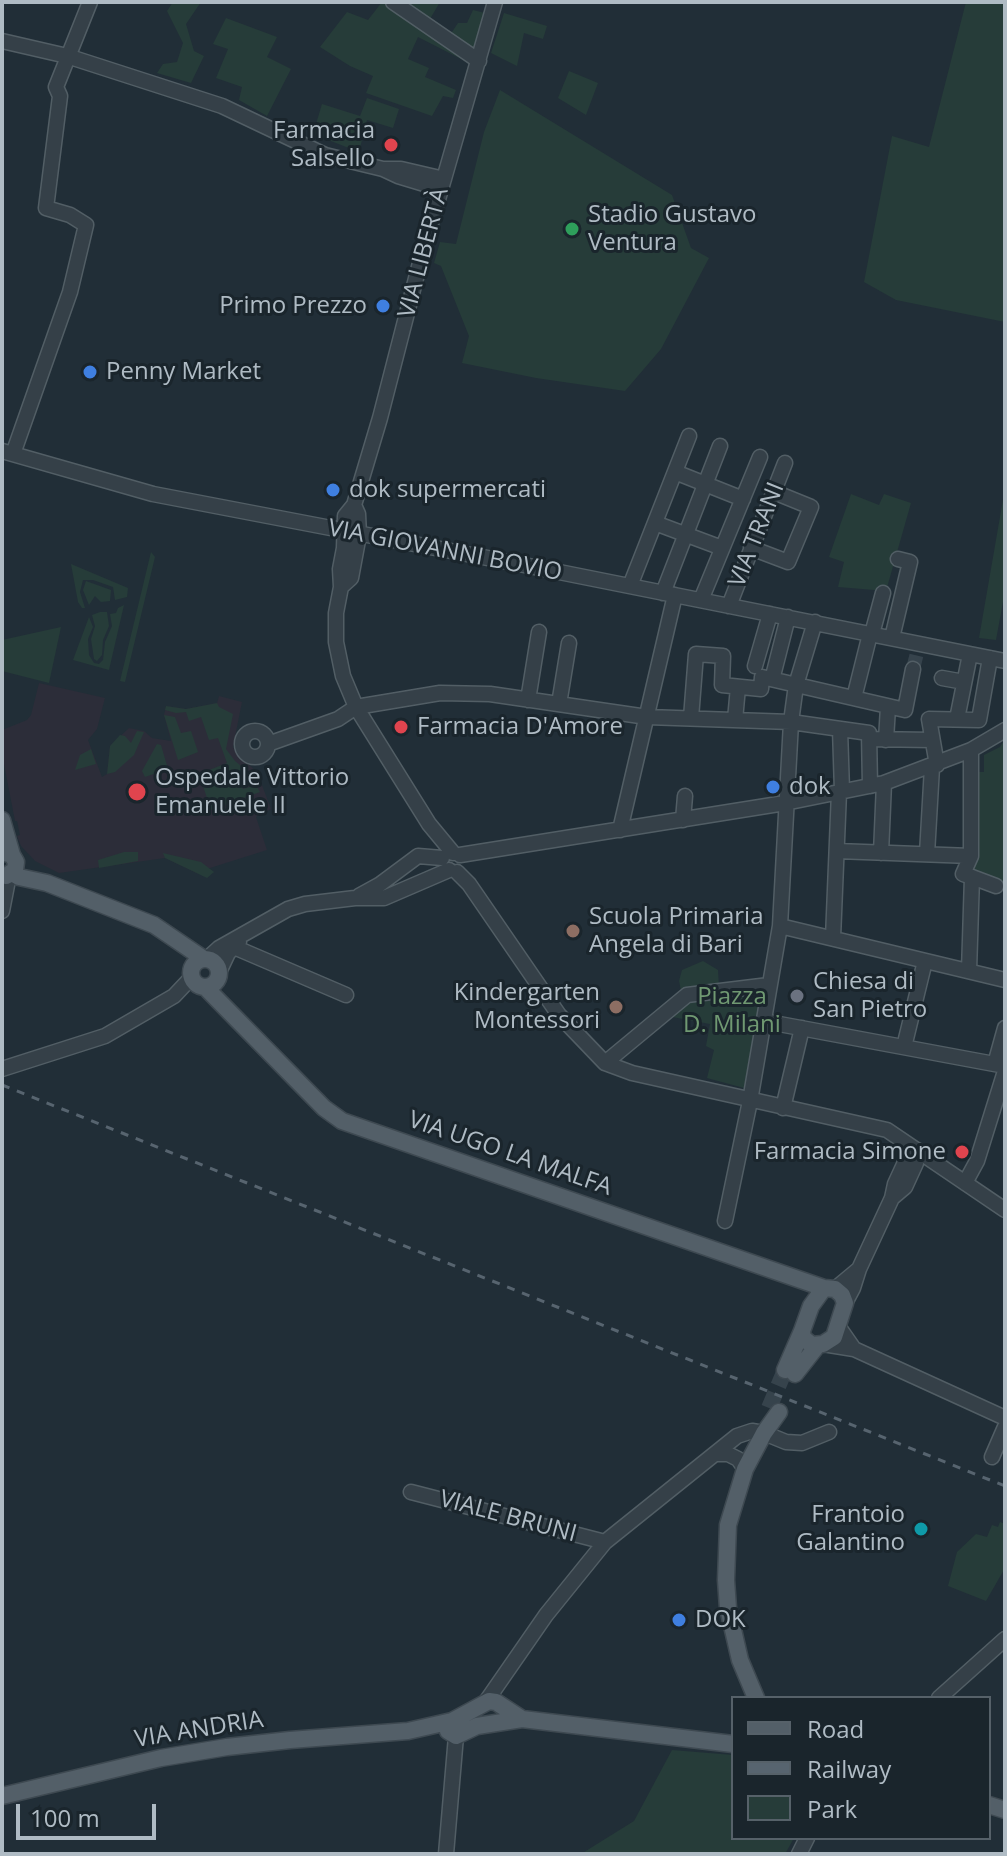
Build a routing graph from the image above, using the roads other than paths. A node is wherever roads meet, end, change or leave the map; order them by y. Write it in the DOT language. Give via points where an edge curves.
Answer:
graph roads {
  1 [pos="90,2"];
  2 [pos="393,2"];
  3 [pos="495,2"];
  4 [pos="2,41"];
  5 [pos="67,56"];
  6 [pos="479,61"];
  7 [pos="442,184"];
  8 [pos="689,436"];
  9 [pos="720,446"];
  10 [pos="7,452"];
  11 [pos="760,457"];
  12 [pos="785,463"];
  13 [pos="675,472"];
  14 [pos="705,485"];
  15 [pos="774,492"];
  16 [pos="743,499"];
  17 [pos="655,523"];
  18 [pos="352,533"];
  19 [pos="686,535"];
  20 [pos="722,548"];
  21 [pos="751,548"];
  22 [pos="898,559"];
  23 [pos="630,586"];
  24 [pos="883,593"];
  25 [pos="669,594"];
  26 [pos="701,600"];
  27 [pos="729,606"];
  28 [pos="770,614"];
  29 [pos="788,617"];
  30 [pos="815,622"];
  31 [pos="539,632"];
  32 [pos="871,634"];
  33 [pos="892,638"];
  34 [pos="569,643"];
  35 [pos="970,654"];
  36 [pos="990,658"];
  37 [pos="1005,661"];
  38 [pos="755,666"];
  39 [pos="913,669"];
  40 [pos="774,672"];
  41 [pos="942,678"];
  42 [pos="964,682"];
  43 [pos="796,685"];
  44 [pos="738,687"];
  45 [pos="854,698"];
  46 [pos="528,700"];
  47 [pos="559,704"];
  48 [pos="356,707"];
  49 [pos="888,707"];
  50 [pos="647,717"];
  51 [pos="691,718"];
  52 [pos="957,719"];
  53 [pos="735,720"];
  54 [pos="791,722"];
  55 [pos="840,729"];
  56 [pos="1005,729"];
  57 [pos="869,736"];
  58 [pos="886,740"];
  59 [pos="932,740"];
  60 [pos="268,744"];
  61 [pos="971,750"];
  62 [pos="934,766"];
  63 [pos="877,784"];
  64 [pos="840,792"];
  65 [pos="685,796"];
  66 [pos="785,803"];
  67 [pos="2,820"];
  68 [pos="683,820"];
  69 [pos="431,828"];
  70 [pos="620,830"];
  71 [pos="837,851"];
  72 [pos="881,853"];
  73 [pos="927,854"];
  74 [pos="418,856"];
  75 [pos="971,856"];
  76 [pos="455,862"];
  77 [pos="7,876"];
  78 [pos="972,877"];
  79 [pos="996,886"];
  80 [pos="355,898"];
  81 [pos="780,926"];
  82 [pos="244,935"];
  83 [pos="833,938"];
  84 [pos="234,947"];
  85 [pos="925,961"];
  86 [pos="969,971"];
  87 [pos="200,973"];
  88 [pos="219,974"];
  89 [pos="1005,980"];
  90 [pos="769,985"];
  91 [pos="346,995"];
  92 [pos="236,1020"];
  93 [pos="763,1021"];
  94 [pos="802,1028"];
  95 [pos="1005,1028"];
  96 [pos="904,1047"];
  97 [pos="605,1063"];
  98 [pos="1002,1067"];
  99 [pos="2,1069"];
  100 [pos="750,1101"];
  101 [pos="783,1108"];
  102 [pos="917,1150"];
  103 [pos="965,1183"];
  104 [pos="1005,1210"];
  105 [pos="725,1221"];
  106 [pos="800,1280"];
  107 [pos="835,1293"];
  108 [pos="811,1306"];
  109 [pos="838,1326"];
  110 [pos="802,1331"];
  111 [pos="820,1345"];
  112 [pos="854,1349"];
  113 [pos="774,1410"];
  114 [pos="1005,1418"];
  115 [pos="1005,1427"];
  116 [pos="829,1432"];
  117 [pos="764,1433"];
  118 [pos="716,1454"];
  119 [pos="992,1457"];
  120 [pos="745,1469"];
  121 [pos="411,1492"];
  122 [pos="605,1542"];
  123 [pos="1005,1639"];
  124 [pos="755,1696"];
  125 [pos="941,1696"];
  126 [pos="485,1703"];
  127 [pos="500,1716"];
  128 [pos="454,1731"];
  129 [pos="731,1744"];
  130 [pos="30,1789"];
  131 [pos="2,1796"];
  132 [pos="2,1803"];
  133 [pos="446,1854"];
  1 -- 5 [label="street"];
  2 -- 6 [label="street"];
  3 -- 6 [label="street, VIA LIBERTÀ"];
  4 -- 5 [label="street"];
  5 -- 7 [label="street" via="222,106 325,155 401,169"];
  5 -- 10 [label="street" via="56,87 60,96 46,208 86,225 70,292"];
  6 -- 7 [label="street, VIA LIBERTÀ"];
  7 -- 18 [label="street, VIA LIBERTÀ" via="380,418 354,505 345,516"];
  8 -- 13 [label="street"];
  9 -- 14 [label="street"];
  10 -- 18 [label="street, VIA GIOVANNI BOVIO" via="153,494"];
  11 -- 16 [label="street"];
  12 -- 15 [label="street, VIA TRANI"];
  13 -- 14 [label="street"];
  13 -- 17 [label="street"];
  14 -- 16 [label="street"];
  14 -- 19 [label="street"];
  15 -- 21 [label="street, VIA TRANI"];
  15 -- 21 [label="street" via="811,507 788,562"];
  16 -- 20 [label="street"];
  17 -- 19 [label="street"];
  17 -- 23 [label="street"];
  18 -- 23 [label="street, VIA GIOVANNI BOVIO"];
  18 -- 48 [label="street, VIA LIBERTÀ" via="340,569 336,642"];
  19 -- 20 [label="street"];
  19 -- 25 [label="street"];
  20 -- 26 [label="street"];
  21 -- 27 [label="street, VIA TRANI"];
  22 -- 33 [label="street" via="910,562"];
  23 -- 25 [label="street, VIA GIOVANNI BOVIO"];
  24 -- 32 [label="street"];
  25 -- 26 [label="street, VIA GIOVANNI BOVIO"];
  25 -- 50 [label="street"];
  26 -- 27 [label="street, VIA GIOVANNI BOVIO"];
  27 -- 28 [label="street, VIA GIOVANNI BOVIO"];
  28 -- 29 [label="street, VIA GIOVANNI BOVIO"];
  28 -- 38 [label="street"];
  29 -- 30 [label="street, VIA GIOVANNI BOVIO"];
  29 -- 40 [label="street"];
  30 -- 32 [label="street, VIA GIOVANNI BOVIO"];
  30 -- 43 [label="street"];
  31 -- 46 [label="street"];
  32 -- 33 [label="street, VIA GIOVANNI BOVIO"];
  32 -- 45 [label="street"];
  33 -- 35 [label="street, VIA GIOVANNI BOVIO" via="918,648"];
  34 -- 47 [label="street"];
  35 -- 36 [label="street, VIA GIOVANNI BOVIO"];
  35 -- 42 [label="street"];
  36 -- 37 [label="street, VIA GIOVANNI BOVIO"];
  36 -- 52 [label="street" via="979,720"];
  39 -- 49 [label="street" via="905,710"];
  41 -- 42 [label="street"];
  42 -- 52 [label="street"];
  43 -- 44 [label="street" via="762,677 761,689"];
  43 -- 45 [label="street"];
  43 -- 54 [label="street"];
  44 -- 51 [label="street" via="722,685 723,656 696,654"];
  44 -- 53 [label="street"];
  45 -- 49 [label="street"];
  46 -- 47 [label="street"];
  46 -- 48 [label="street" via="440,693"];
  47 -- 50 [label="street"];
  48 -- 60 [label="street" via="338,719"];
  48 -- 69 [label="street, VIA LIBERTÀ"];
  49 -- 58 [label="street"];
  50 -- 51 [label="street"];
  50 -- 70 [label="street"];
  51 -- 53 [label="street"];
  52 -- 59 [label="street" via="929,719"];
  53 -- 54 [label="street"];
  54 -- 55 [label="street"];
  54 -- 66 [label="street"];
  55 -- 57 [label="street"];
  55 -- 64 [label="street"];
  56 -- 61 [label="street"];
  57 -- 58 [label="street"];
  57 -- 63 [label="street"];
  58 -- 59 [label="street"];
  59 -- 62 [label="street"];
  61 -- 62 [label="street"];
  61 -- 75 [label="street"];
  62 -- 63 [label="street"];
  62 -- 73 [label="street"];
  63 -- 64 [label="street"];
  63 -- 72 [label="street"];
  64 -- 66 [label="street"];
  64 -- 71 [label="street"];
  65 -- 68 [label="street"];
  66 -- 68 [label="street"];
  66 -- 81 [label="street"];
  67 -- 77 [label="main road"];
  68 -- 70 [label="street"];
  69 -- 74 [label="street"];
  69 -- 76 [label="street, VIA LIBERTÀ"];
  70 -- 76 [label="street" via="485,851"];
  71 -- 72 [label="street"];
  71 -- 83 [label="street"];
  72 -- 73 [label="street"];
  73 -- 75 [label="street"];
  74 -- 76 [label="street"];
  74 -- 80 [label="street"];
  75 -- 78 [label="street" via="963,874"];
  76 -- 80 [label="street" via="384,898"];
  76 -- 97 [label="street, VIA LIBERTÀ" via="559,1015"];
  77 -- 87 [label="main road, VIA UGO LA MALFA" via="47,883 154,925 175,938"];
  78 -- 79 [label="street"];
  78 -- 86 [label="street"];
  80 -- 82 [label="street" via="288,909"];
  81 -- 83 [label="street"];
  81 -- 90 [label="street"];
  82 -- 84 [label="street"];
  82 -- 87 [label="street" via="219,948"];
  83 -- 85 [label="street"];
  84 -- 88 [label="street"];
  84 -- 91 [label="street"];
  85 -- 86 [label="street"];
  85 -- 96 [label="street"];
  86 -- 89 [label="street"];
  87 -- 88 [label="main road" via="213,985"];
  87 -- 92 [label="main road, VIA UGO LA MALFA"];
  87 -- 99 [label="street" via="174,996 105,1036"];
  88 -- 92 [label="main road"];
  90 -- 93 [label="street"];
  90 -- 97 [label="street" via="687,995"];
  92 -- 106 [label="main road, VIA UGO LA MALFA" via="342,1121"];
  93 -- 94 [label="street"];
  93 -- 100 [label="street"];
  94 -- 96 [label="street"];
  94 -- 101 [label="street"];
  95 -- 98 [label="street"];
  96 -- 98 [label="street"];
  97 -- 100 [label="street"];
  98 -- 103 [label="street" via="977,1161"];
  100 -- 101 [label="street"];
  100 -- 105 [label="street"];
  101 -- 102 [label="street" via="892,1135"];
  102 -- 103 [label="street"];
  102 -- 107 [label="street" via="905,1187 892,1198 853,1288"];
  103 -- 104 [label="street"];
  106 -- 107 [label="main road, VIA UGO LA MALFA"];
  106 -- 108 [label="main road"];
  107 -- 108 [label="main road"];
  107 -- 109 [label="main road"];
  108 -- 110 [label="main road"];
  109 -- 111 [label="main road" via="834,1337"];
  109 -- 112 [label="street"];
  110 -- 111 [label="main road" via="807,1343"];
  110 -- 111 [label="main road" via="790,1372"];
  111 -- 112 [label="street"];
  112 -- 114 [label="street"];
  113 -- 117 [label="main road"];
  115 -- 119 [label="street"];
  116 -- 117 [label="street" via="802,1443"];
  117 -- 118 [label="street" via="737,1436"];
  117 -- 120 [label="main road"];
  118 -- 120 [label="street" via="738,1459"];
  118 -- 122 [label="street"];
  120 -- 124 [label="main road" via="728,1525 726,1580 734,1637"];
  121 -- 122 [label="street, VIALE BRUNI"];
  122 -- 126 [label="street"];
  123 -- 125 [label="street"];
  126 -- 127 [label="main road" via="493,1701"];
  126 -- 128 [label="main road"];
  127 -- 128 [label="main road"];
  127 -- 129 [label="main road"];
  128 -- 130 [label="main road, VIA ANDRIA" via="227,1747"];
  128 -- 133 [label="street"];
  130 -- 131 [label="main road, VIA ANDRIA"];
  130 -- 132 [label="street"];
}
